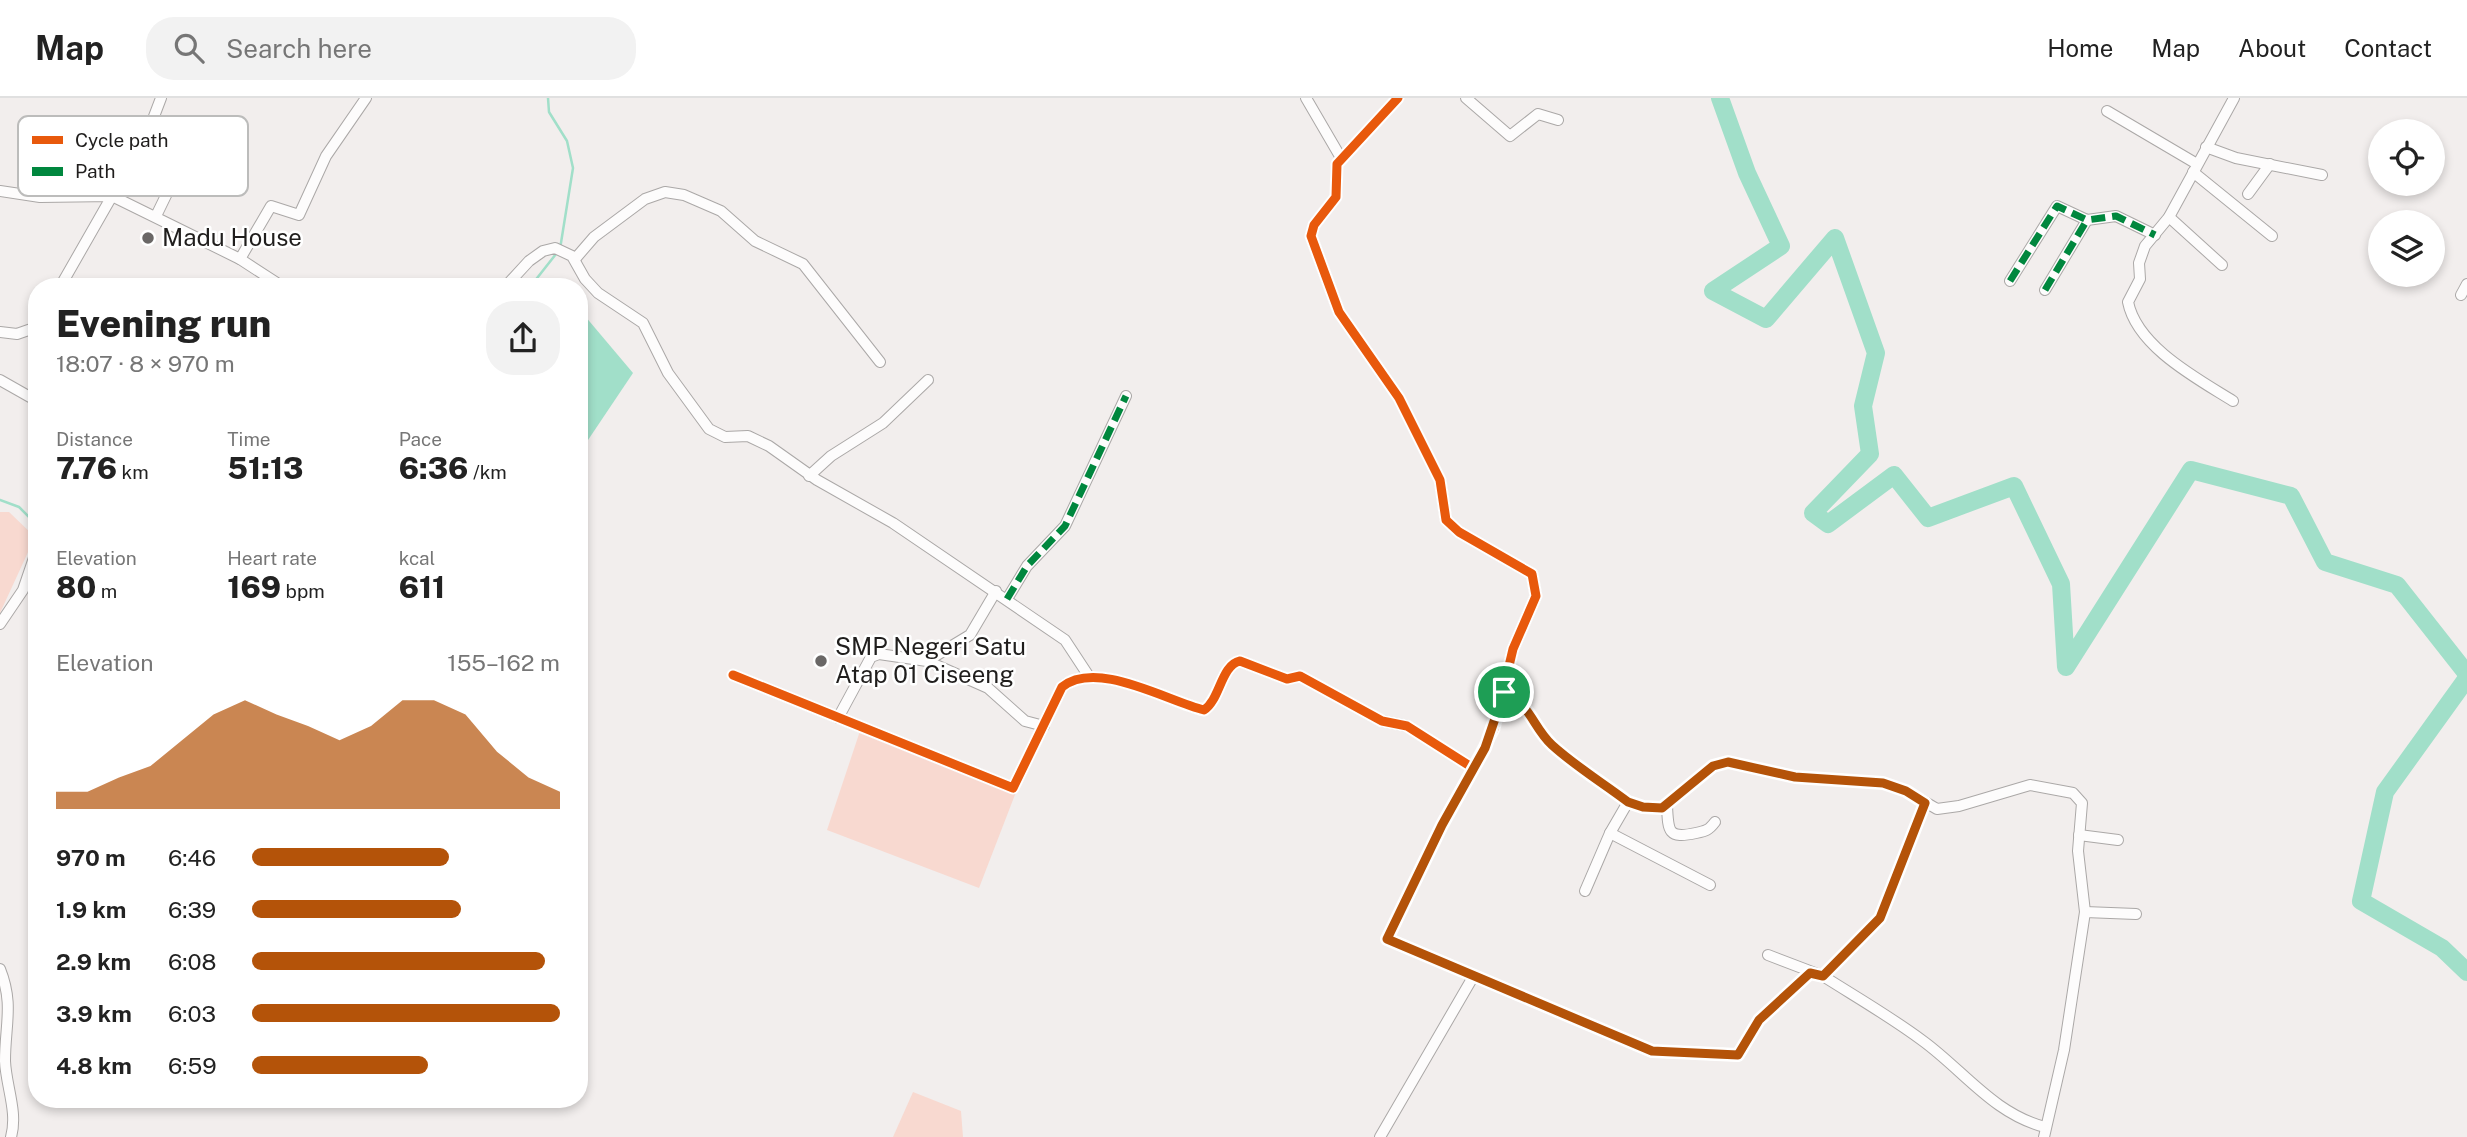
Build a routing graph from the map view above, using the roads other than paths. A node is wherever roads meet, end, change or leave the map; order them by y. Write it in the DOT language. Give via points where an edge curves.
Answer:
graph roads {
  1 [pos="161,98"];
  2 [pos="366,98"];
  3 [pos="1306,98"];
  4 [pos="1398,98"];
  5 [pos="1466,98"];
  6 [pos="2234,98"];
  7 [pos="2107,111"];
  8 [pos="154,116"];
  9 [pos="1558,120"];
  10 [pos="2206,147"];
  11 [pos="1341,158"];
  12 [pos="2270,163"];
  13 [pos="2195,168"];
  14 [pos="2322,175"];
  15 [pos="0,191"];
  16 [pos="18,194"];
  17 [pos="2248,194"];
  18 [pos="33,196"];
  19 [pos="166,196"];
  20 [pos="111,197"];
  21 [pos="156,216"];
  22 [pos="2169,217"];
  23 [pos="2087,220"];
  24 [pos="2155,235"];
  25 [pos="2272,236"];
  26 [pos="573,258"];
  27 [pos="240,259"];
  28 [pos="2222,265"];
  29 [pos="65,278"];
  30 [pos="269,278"];
  31 [pos="513,278"];
  32 [pos="586,278"];
  33 [pos="2010,281"];
  34 [pos="588,282"];
  35 [pos="2045,290"];
  36 [pos="28,330"];
  37 [pos="0,332"];
  38 [pos="880,362"];
  39 [pos="0,380"];
  40 [pos="928,380"];
  41 [pos="28,396"];
  42 [pos="1126,396"];
  43 [pos="2233,401"];
  44 [pos="809,475"];
  45 [pos="28,574"];
  46 [pos="996,592"];
  47 [pos="1007,599"];
  48 [pos="0,624"];
  49 [pos="927,661"];
  50 [pos="733,675"];
  51 [pos="1090,678"];
  52 [pos="1504,692"];
  53 [pos="838,718"];
  54 [pos="1044,726"];
  55 [pos="1473,768"];
  56 [pos="1628,802"];
  57 [pos="1925,803"];
  58 [pos="1667,805"];
  59 [pos="1716,822"];
  60 [pos="1610,833"];
  61 [pos="2079,835"];
  62 [pos="2118,840"];
  63 [pos="1710,885"];
  64 [pos="1585,891"];
  65 [pos="2085,912"];
  66 [pos="2136,914"];
  67 [pos="1768,955"];
  68 [pos="0,969"];
  69 [pos="1810,973"];
  70 [pos="1823,976"];
  71 [pos="1473,977"];
  72 [pos="4,1037"];
  73 [pos="2045,1132"];
  74 [pos="11,1137"];
  75 [pos="1380,1137"];
  1 -- 8 [label="street"];
  2 -- 27 [label="street" via="326,156 299,215 271,206"];
  3 -- 11 [label="street"];
  4 -- 11 [label="street"];
  5 -- 9 [label="street" via="1510,136 1538,114"];
  6 -- 10 [label="street"];
  7 -- 13 [label="street"];
  10 -- 12 [label="street"];
  10 -- 13 [label="street"];
  11 -- 52 [label="street" via="1334,171 1336,197 1311,236 1339,312 1399,398 1440,480 1446,520 1535,578 1536,596 1513,649"];
  12 -- 14 [label="street"];
  12 -- 17 [label="street"];
  13 -- 22 [label="street"];
  13 -- 25 [label="street"];
  15 -- 16 [label="street"];
  18 -- 20 [label="street"];
  19 -- 21 [label="street"];
  20 -- 21 [label="street"];
  20 -- 29 [label="street"];
  21 -- 27 [label="street"];
  22 -- 24 [label="street"];
  22 -- 28 [label="street"];
  23 -- 24 [label="street" via="2116,216"];
  23 -- 33 [label="street" via="2057,206"];
  23 -- 35 [label="street"];
  24 -- 43 [label="street" via="2141,253 2140,279 2128,306 2142,331 2173,363"];
  26 -- 31 [label="street" via="555,248 529,261"];
  26 -- 32 [label="street"];
  26 -- 38 [label="street" via="645,199 665,192 684,195 721,211 755,241 803,264"];
  27 -- 30 [label="street"];
  34 -- 44 [label="street" via="650,332 668,373 709,429 725,438 754,438"];
  36 -- 37 [label="street"];
  39 -- 41 [label="street"];
  40 -- 44 [label="street" via="883,423"];
  42 -- 47 [label="street" via="1065,526 1027,566"];
  44 -- 46 [label="street" via="893,523"];
  45 -- 48 [label="street" via="19,597"];
  46 -- 47 [label="street"];
  46 -- 49 [label="street" via="970,635"];
  47 -- 51 [label="street" via="1071,645"];
  49 -- 53 [label="street" via="879,654 871,657"];
  49 -- 54 [label="street" via="988,688 1025,721"];
  50 -- 53 [label="street"];
  51 -- 54 [label="street" via="1072,680 1062,687"];
  51 -- 55 [label="street" via="1139,688 1204,710 1230,667 1240,661 1287,679 1300,677 1382,722 1407,726"];
  52 -- 55 [label="street" via="1494,729"];
  52 -- 56 [label="street" via="1530,711 1551,744"];
  53 -- 54 [label="street" via="1013,788"];
  55 -- 71 [label="street" via="1387,939"];
  56 -- 58 [label="street" via="1653,808"];
  56 -- 60 [label="street"];
  57 -- 58 [label="street" via="1883,783 1804,778 1728,762 1713,766"];
  57 -- 61 [label="street" via="1943,810 2039,785 2079,798"];
  57 -- 70 [label="street" via="1880,918"];
  58 -- 59 [label="street" via="1668,826 1676,835 1707,831"];
  60 -- 63 [label="street"];
  60 -- 64 [label="street"];
  61 -- 62 [label="street"];
  61 -- 65 [label="street"];
  65 -- 66 [label="street"];
  65 -- 73 [label="street" via="2064,1050"];
  67 -- 69 [label="street"];
  68 -- 72 [label="street" via="10,1000"];
  69 -- 70 [label="street"];
  69 -- 71 [label="street" via="1759,1020 1738,1055 1652,1051"];
  70 -- 73 [label="street" via="1920,1038 2004,1111"];
  71 -- 75 [label="street"];
  72 -- 74 [label="street" via="14,1122"];
}
